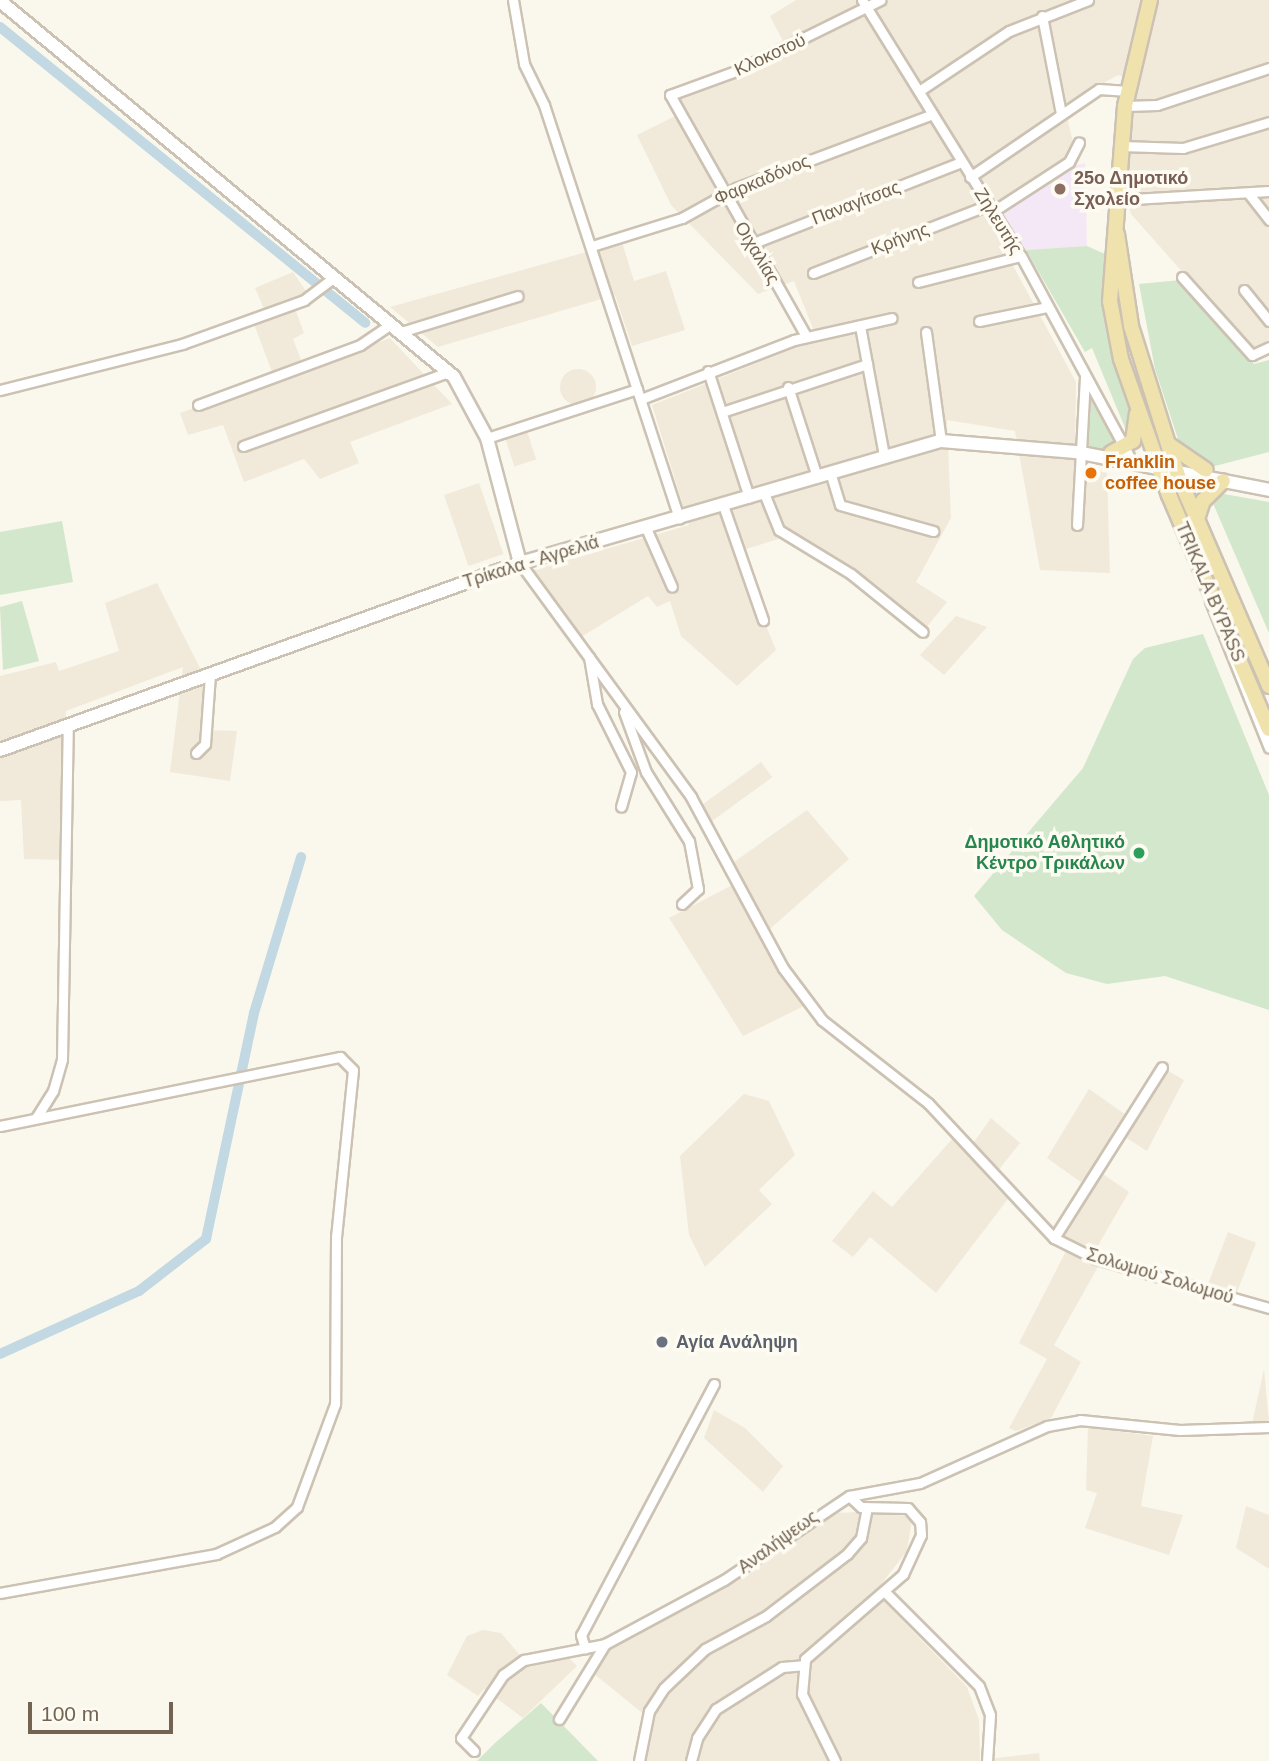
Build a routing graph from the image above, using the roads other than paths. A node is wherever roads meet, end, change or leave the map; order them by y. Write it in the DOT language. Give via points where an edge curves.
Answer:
graph roads {
  1 [pos="513,0"];
  2 [pos="880,0"];
  3 [pos="1088,0"];
  4 [pos="1150,0"];
  5 [pos="0,1"];
  6 [pos="865,4"];
  7 [pos="1042,16"];
  8 [pos="1269,68"];
  9 [pos="919,91"];
  10 [pos="670,95"];
  11 [pos="1126,99"];
  12 [pos="933,114"];
  13 [pos="1061,114"];
  14 [pos="1269,122"];
  15 [pos="1079,142"];
  16 [pos="1121,146"];
  17 [pos="961,162"];
  18 [pos="970,177"];
  19 [pos="1269,191"];
  20 [pos="1249,194"];
  21 [pos="721,195"];
  22 [pos="1116,204"];
  23 [pos="990,209"];
  24 [pos="1269,220"];
  25 [pos="751,244"];
  26 [pos="592,246"];
  27 [pos="1021,256"];
  28 [pos="813,272"];
  29 [pos="1182,277"];
  30 [pos="329,282"];
  31 [pos="918,282"];
  32 [pos="1244,290"];
  33 [pos="517,296"];
  34 [pos="1047,307"];
  35 [pos="892,318"];
  36 [pos="979,321"];
  37 [pos="1269,321"];
  38 [pos="860,326"];
  39 [pos="396,328"];
  40 [pos="926,332"];
  41 [pos="806,336"];
  42 [pos="1269,347"];
  43 [pos="867,363"];
  44 [pos="708,371"];
  45 [pos="449,372"];
  46 [pos="1085,375"];
  47 [pos="788,387"];
  48 [pos="637,388"];
  49 [pos="0,390"];
  50 [pos="641,399"];
  51 [pos="198,405"];
  52 [pos="1137,406"];
  53 [pos="722,412"];
  54 [pos="487,438"];
  55 [pos="941,441"];
  56 [pos="1168,443"];
  57 [pos="243,446"];
  58 [pos="1076,452"];
  59 [pos="1128,452"];
  60 [pos="1111,453"];
  61 [pos="884,456"];
  62 [pos="1158,466"];
  63 [pos="1176,469"];
  64 [pos="1206,470"];
  65 [pos="830,472"];
  66 [pos="817,477"];
  67 [pos="1223,481"];
  68 [pos="1269,489"];
  69 [pos="764,493"];
  70 [pos="749,498"];
  71 [pos="723,506"];
  72 [pos="679,519"];
  73 [pos="1196,522"];
  74 [pos="1077,525"];
  75 [pos="646,528"];
  76 [pos="933,531"];
  77 [pos="520,564"];
  78 [pos="673,587"];
  79 [pos="764,620"];
  80 [pos="923,632"];
  81 [pos="589,657"];
  82 [pos="210,674"];
  83 [pos="1269,686"];
  84 [pos="619,697"];
  85 [pos="68,728"];
  86 [pos="1266,732"];
  87 [pos="1269,748"];
  88 [pos="0,750"];
  89 [pos="196,753"];
  90 [pos="621,807"];
  91 [pos="682,904"];
  92 [pos="1162,1067"];
  93 [pos="36,1118"];
  94 [pos="0,1126"];
  95 [pos="1054,1238"];
  96 [pos="1269,1308"];
  97 [pos="714,1384"];
  98 [pos="1269,1427"];
  99 [pos="849,1496"];
  100 [pos="867,1508"];
  101 [pos="884,1591"];
  102 [pos="0,1593"];
  103 [pos="605,1644"];
  104 [pos="585,1648"];
  105 [pos="803,1665"];
  106 [pos="559,1719"];
  107 [pos="474,1751"];
  108 [pos="639,1761"];
  109 [pos="691,1761"];
  110 [pos="835,1761"];
  111 [pos="987,1761"];
  1 -- 26 [label="street" via="524,64"];
  2 -- 6 [label="street, Κλοκοτού"];
  3 -- 7 [label="street"];
  4 -- 11 [label="main road"];
  5 -- 30 [label="main road"];
  6 -- 9 [label="street, Ζηλευτής"];
  6 -- 10 [label="street, Κλοκοτού"];
  7 -- 9 [label="street"];
  7 -- 13 [label="street"];
  8 -- 11 [label="street" via="1157,105"];
  9 -- 12 [label="street, Ζηλευτής"];
  10 -- 21 [label="street, Οιχαλίας"];
  11 -- 13 [label="street" via="1104,86"];
  11 -- 16 [label="main road"];
  12 -- 17 [label="street, Ζηλευτής"];
  12 -- 21 [label="street, Φαρκαδόνος"];
  13 -- 18 [label="street"];
  14 -- 16 [label="street" via="1183,148"];
  15 -- 23 [label="street, Κρήνης" via="1069,162"];
  16 -- 22 [label="main road"];
  17 -- 18 [label="street, Ζηλευτής"];
  17 -- 25 [label="street, Παναγίτσας"];
  18 -- 23 [label="street, Ζηλευτής"];
  19 -- 20 [label="street"];
  20 -- 22 [label="street"];
  20 -- 24 [label="street"];
  21 -- 25 [label="street, Οιχαλίας"];
  21 -- 26 [label="street, Φαρκαδόνος" via="682,218"];
  22 -- 52 [label="main road, TRIKALA BYPASS" via="1110,301"];
  22 -- 56 [label="main road" via="1127,308"];
  23 -- 27 [label="street, Ζηλευτής"];
  23 -- 28 [label="street, Κρήνης"];
  25 -- 41 [label="street, Οιχαλίας"];
  26 -- 48 [label="street"];
  27 -- 31 [label="street"];
  27 -- 34 [label="street, Ζηλευτής"];
  29 -- 42 [label="street" via="1252,355"];
  30 -- 39 [label="main road"];
  30 -- 49 [label="street" via="304,300 150,354"];
  32 -- 37 [label="street"];
  33 -- 39 [label="street"];
  34 -- 36 [label="street"];
  34 -- 46 [label="street, Ζηλευτής"];
  35 -- 38 [label="street"];
  38 -- 41 [label="street"];
  38 -- 43 [label="street"];
  39 -- 45 [label="main road"];
  39 -- 51 [label="street"];
  40 -- 55 [label="street"];
  41 -- 44 [label="street"];
  43 -- 47 [label="street"];
  43 -- 61 [label="street"];
  44 -- 50 [label="street"];
  44 -- 53 [label="street"];
  45 -- 54 [label="main road" via="469,396"];
  45 -- 57 [label="street"];
  46 -- 58 [label="street"];
  46 -- 59 [label="street, Ζηλευτής"];
  47 -- 53 [label="street"];
  47 -- 66 [label="street"];
  48 -- 50 [label="street"];
  48 -- 54 [label="street"];
  50 -- 72 [label="street"];
  52 -- 59 [label="main road" via="1136,432"];
  52 -- 62 [label="main road, TRIKALA BYPASS"];
  53 -- 70 [label="street"];
  54 -- 77 [label="main road"];
  55 -- 58 [label="main road, Τρίκαλα - Αγρελιά"];
  55 -- 61 [label="main road, Τρίκαλα - Αγρελιά"];
  56 -- 63 [label="main road"];
  56 -- 64 [label="main road"];
  58 -- 60 [label="main road, Τρίκαλα - Αγρελιά"];
  58 -- 62 [label="main road, Τρίκαλα - Αγρελιά"];
  58 -- 74 [label="street"];
  59 -- 60 [label="main road"];
  59 -- 62 [label="main road"];
  61 -- 65 [label="main road, Τρίκαλα - Αγρελιά"];
  62 -- 63 [label="main road"];
  62 -- 86 [label="main road, TRIKALA BYPASS"];
  63 -- 64 [label="main road"];
  63 -- 67 [label="main road"];
  63 -- 73 [label="main road"];
  64 -- 68 [label="main road"];
  65 -- 66 [label="main road, Τρίκαλα - Αγρελιά"];
  65 -- 76 [label="street" via="840,505"];
  66 -- 69 [label="main road, Τρίκαλα - Αγρελιά"];
  67 -- 68 [label="main road"];
  67 -- 73 [label="main road" via="1203,500"];
  69 -- 70 [label="main road, Τρίκαλα - Αγρελιά"];
  69 -- 80 [label="street" via="779,530 851,574"];
  70 -- 71 [label="main road, Τρίκαλα - Αγρελιά"];
  71 -- 72 [label="main road, Τρίκαλα - Αγρελιά"];
  71 -- 79 [label="street"];
  72 -- 75 [label="main road, Τρίκαλα - Αγρελιά"];
  73 -- 83 [label="main road"];
  75 -- 77 [label="main road, Τρίκαλα - Αγρελιά"];
  75 -- 78 [label="street"];
  77 -- 81 [label="street"];
  77 -- 82 [label="main road, Τρίκαλα - Αγρελιά"];
  81 -- 84 [label="street"];
  81 -- 90 [label="street" via="597,704 631,772"];
  82 -- 85 [label="main road, Τρίκαλα - Αγρελιά"];
  82 -- 89 [label="street" via="205,744"];
  84 -- 91 [label="street" via="646,772 690,841 698,889"];
  84 -- 95 [label="street" via="708,824 783,968 808,1004 861,1055 928,1103"];
  85 -- 88 [label="main road, Τρίκαλα - Αγρελιά"];
  85 -- 93 [label="street" via="62,1059 53,1091"];
  86 -- 87 [label="street"];
  92 -- 95 [label="street"];
  93 -- 94 [label="street"];
  93 -- 102 [label="street" via="340,1057 353,1070 336,1236 335,1404 310,1486 275,1527 216,1554"];
  95 -- 96 [label="street, Σολωμού Σολωμού" via="1096,1259"];
  97 -- 104 [label="street" via="581,1635"];
  98 -- 99 [label="street, Αναλήψεως" via="1180,1430 1069,1421 920,1483"];
  99 -- 100 [label="street"];
  99 -- 103 [label="street, Αναλήψεως" via="724,1580"];
  100 -- 101 [label="street" via="908,1508 920,1522 913,1558"];
  100 -- 108 [label="street" via="861,1538 847,1555 766,1616 705,1649 664,1688 649,1712"];
  101 -- 105 [label="street" via="814,1647"];
  101 -- 111 [label="street" via="979,1686 990,1715"];
  103 -- 104 [label="street, Αναλήψεως"];
  103 -- 106 [label="street"];
  104 -- 107 [label="street, Αναλήψεως" via="524,1660 503,1675 461,1738"];
  105 -- 109 [label="street" via="782,1667 716,1709 696,1738"];
  105 -- 110 [label="street" via="807,1708"];
}
